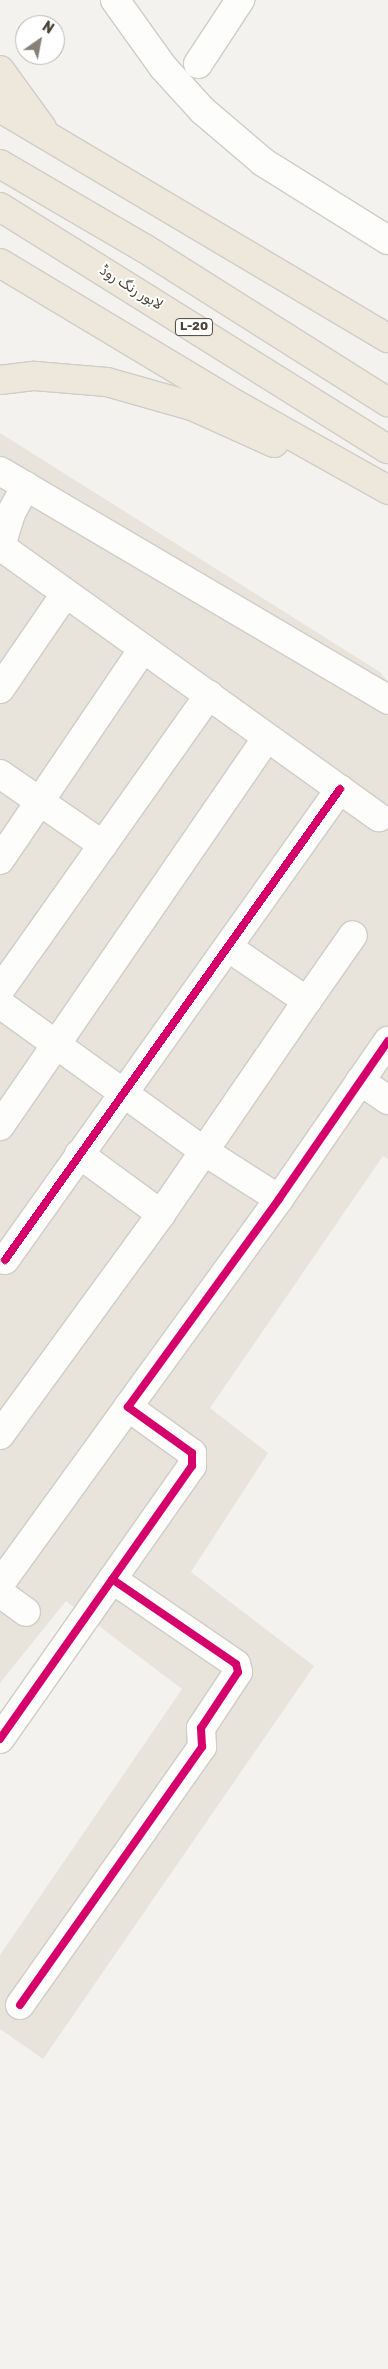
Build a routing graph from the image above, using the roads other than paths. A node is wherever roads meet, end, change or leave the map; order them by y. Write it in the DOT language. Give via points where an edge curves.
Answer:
graph roads {
  1 [pos="115,0"];
  2 [pos="240,0"];
  3 [pos="198,64"];
  4 [pos="0,70"];
  5 [pos="0,108"];
  6 [pos="47,135"];
  7 [pos="0,164"];
  8 [pos="0,207"];
  9 [pos="388,240"];
  10 [pos="0,263"];
  11 [pos="388,338"];
  12 [pos="0,380"];
  13 [pos="388,402"];
  14 [pos="388,449"];
  15 [pos="0,471"];
  16 [pos="26,486"];
  17 [pos="388,490"];
  18 [pos="0,546"];
  19 [pos="65,594"];
  20 [pos="143,648"];
  21 [pos="0,689"];
  22 [pos="382,694"];
  23 [pos="209,695"];
  24 [pos="268,738"];
  25 [pos="0,774"];
  26 [pos="340,789"];
  27 [pos="40,802"];
  28 [pos="378,817"];
  29 [pos="103,845"];
  30 [pos="0,860"];
  31 [pos="353,935"];
  32 [pos="229,948"];
  33 [pos="0,990"];
  34 [pos="308,1001"];
  35 [pos="0,1004"];
  36 [pos="388,1041"];
  37 [pos="55,1045"];
  38 [pos="360,1081"];
  39 [pos="122,1092"];
  40 [pos="388,1100"];
  41 [pos="0,1126"];
  42 [pos="204,1150"];
  43 [pos="79,1154"];
  44 [pos="279,1199"];
  45 [pos="161,1214"];
  46 [pos="5,1260"];
  47 [pos="128,1407"];
  48 [pos="0,1435"];
  49 [pos="112,1578"];
  50 [pos="0,1584"];
  51 [pos="0,1593"];
  52 [pos="26,1612"];
  53 [pos="0,1739"];
  54 [pos="20,2005"];
  1 -- 9 [label="street" via="163,67 202,110 263,162"];
  2 -- 3 [label="street"];
  4 -- 6 [label="highway"];
  5 -- 6 [label="highway"];
  6 -- 11 [label="highway"];
  7 -- 13 [label="highway" via="144,248"];
  8 -- 14 [label="highway, لاہور رنگ روڈ / L-20"];
  10 -- 17 [label="highway" via="235,404"];
  12 -- 17 [label="highway" via="35,376 107,382 153,394 192,406"];
  15 -- 16 [label="street"];
  16 -- 18 [label="street"];
  16 -- 22 [label="street"];
  18 -- 19 [label="street"];
  19 -- 20 [label="street"];
  19 -- 21 [label="street"];
  20 -- 23 [label="street"];
  20 -- 27 [label="street"];
  23 -- 24 [label="street"];
  23 -- 29 [label="street"];
  24 -- 26 [label="street"];
  24 -- 37 [label="street"];
  25 -- 27 [label="street"];
  26 -- 28 [label="street"];
  26 -- 32 [label="street"];
  27 -- 29 [label="street"];
  27 -- 30 [label="street"];
  29 -- 33 [label="street"];
  31 -- 34 [label="street"];
  32 -- 34 [label="street"];
  32 -- 39 [label="street"];
  34 -- 42 [label="street"];
  35 -- 37 [label="street"];
  36 -- 38 [label="street"];
  37 -- 39 [label="street"];
  37 -- 41 [label="street"];
  38 -- 40 [label="street"];
  38 -- 44 [label="street"];
  39 -- 42 [label="street"];
  39 -- 43 [label="street"];
  42 -- 44 [label="street"];
  42 -- 45 [label="street"];
  43 -- 45 [label="street"];
  43 -- 46 [label="street"];
  44 -- 47 [label="street"];
  45 -- 48 [label="street"];
  47 -- 49 [label="street" via="192,1453 194,1460"];
  47 -- 50 [label="street"];
  49 -- 53 [label="street"];
  49 -- 54 [label="street" via="236,1664 238,1672 201,1728 202,1747"];
  51 -- 52 [label="street"];
}
